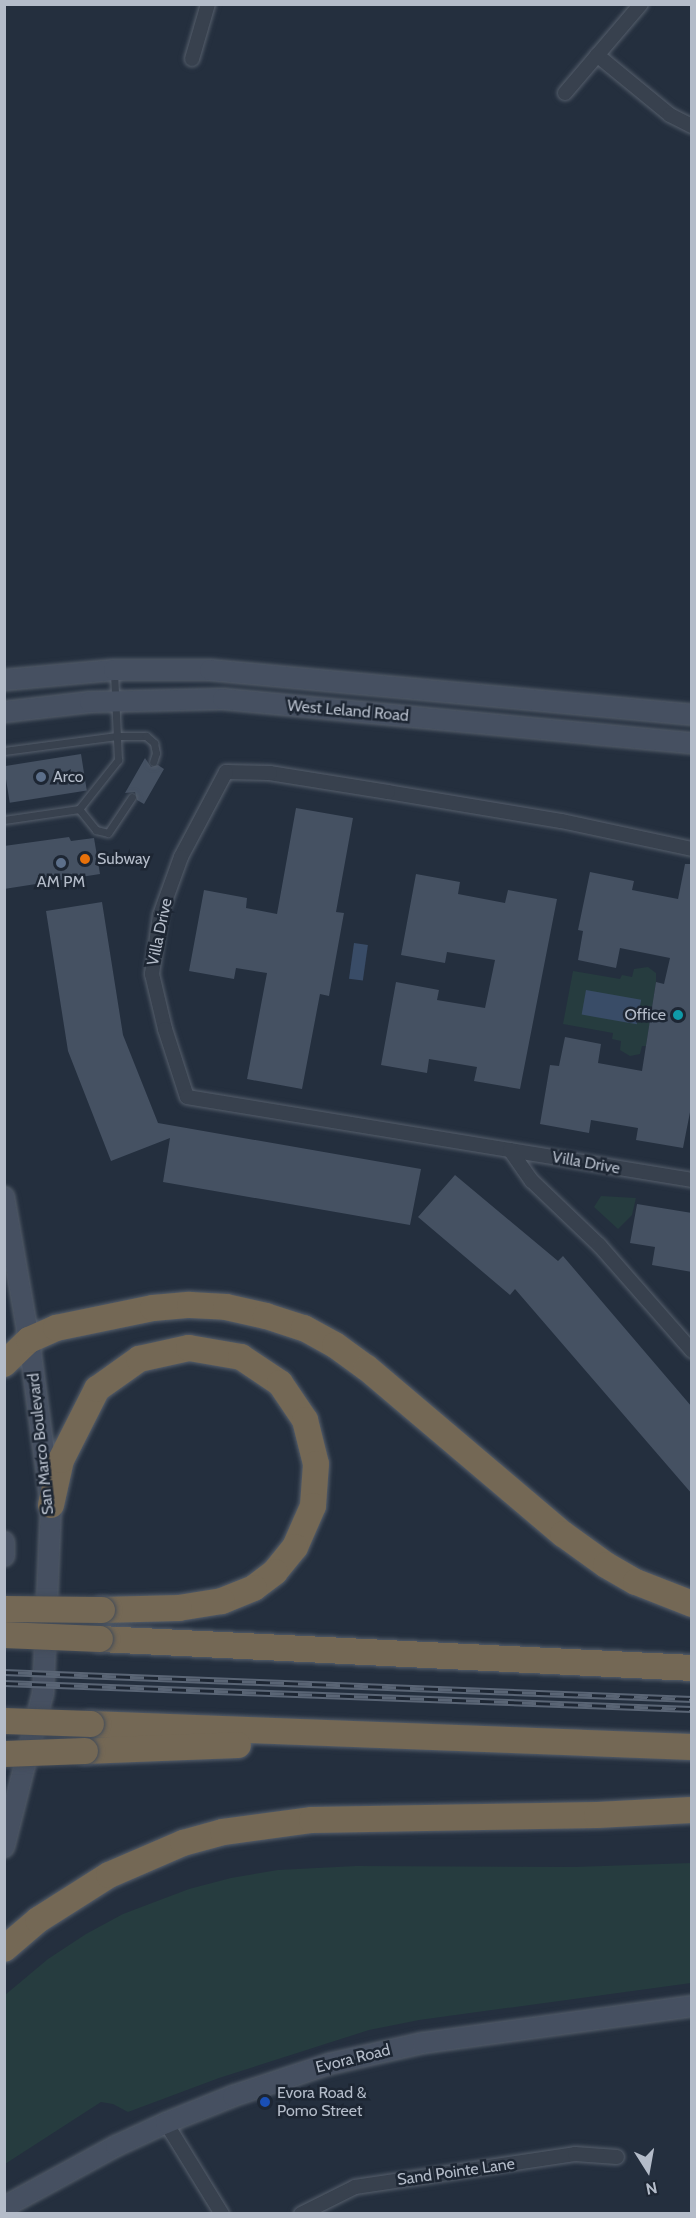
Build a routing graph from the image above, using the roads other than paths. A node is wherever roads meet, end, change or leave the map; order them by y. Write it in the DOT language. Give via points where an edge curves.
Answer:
graph roads {
  1 [pos="208,4"];
  2 [pos="641,4"];
  3 [pos="597,55"];
  4 [pos="192,59"];
  5 [pos="565,93"];
  6 [pos="692,126"];
  7 [pos="114,669"];
  8 [pos="4,680"];
  9 [pos="115,700"];
  10 [pos="4,712"];
  11 [pos="692,715"];
  12 [pos="117,736"];
  13 [pos="692,744"];
  14 [pos="4,751"];
  15 [pos="153,762"];
  16 [pos="132,797"];
  17 [pos="79,809"];
  18 [pos="4,820"];
  19 [pos="692,849"];
  20 [pos="510,1150"];
  21 [pos="692,1180"];
  22 [pos="4,1197"];
  23 [pos="29,1340"];
  24 [pos="692,1352"];
  25 [pos="4,1364"];
  26 [pos="51,1505"];
  27 [pos="4,1542"];
  28 [pos="4,1556"];
  29 [pos="692,1604"];
  30 [pos="4,1609"];
  31 [pos="4,1635"];
  32 [pos="692,1668"];
  33 [pos="4,1721"];
  34 [pos="514,1739"];
  35 [pos="692,1747"];
  36 [pos="4,1754"];
  37 [pos="692,1810"];
  38 [pos="4,1846"];
  39 [pos="4,1949"];
  40 [pos="692,2006"];
  41 [pos="166,2123"];
  42 [pos="616,2157"];
  43 [pos="4,2207"];
  44 [pos="222,2214"];
  45 [pos="301,2214"];
  1 -- 4 [label="street"];
  2 -- 3 [label="street"];
  3 -- 5 [label="street"];
  3 -- 6 [label="street" via="670,116"];
  7 -- 8 [label="street, West Leland Road"];
  7 -- 9 [label="lane"];
  7 -- 11 [label="street, West Leland Road" via="210,670"];
  9 -- 10 [label="street, West Leland Road"];
  9 -- 12 [label="lane"];
  9 -- 13 [label="street, West Leland Road" via="223,699"];
  12 -- 14 [label="lane"];
  12 -- 15 [label="lane" via="146,736 154,743"];
  12 -- 17 [label="lane" via="118,760"];
  16 -- 17 [label="lane" via="108,834 96,830"];
  17 -- 18 [label="lane"];
  19 -- 20 [label="street, Villa Drive" via="561,821 388,792 270,773 226,772 181,857 160,915 152,974 187,1098"];
  20 -- 21 [label="street, Villa Drive"];
  20 -- 24 [label="street" via="532,1181 599,1245"];
  22 -- 23 [label="street, San Marco Boulevard"];
  23 -- 25 [label="highway"];
  23 -- 26 [label="street, San Marco Boulevard"];
  23 -- 29 [label="highway" via="56,1328 104,1317 190,1305 226,1307 304,1328 367,1368 597,1559 636,1582"];
  26 -- 30 [label="highway, bridge" via="61,1460 97,1389 139,1359 189,1348 242,1357 280,1383 305,1420 316,1464 313,1506 295,1547 275,1572 237,1597 179,1608"];
  26 -- 38 [label="street, San Marco Boulevard" via="43,1693"];
  27 -- 28 [label="street"];
  31 -- 32 [label="highway, bridge"];
  33 -- 34 [label="highway, bridge"];
  34 -- 35 [label="highway"];
  34 -- 36 [label="highway, bridge"];
  37 -- 39 [label="highway" via="312,1820 224,1832 173,1847 109,1875 38,1920"];
  40 -- 41 [label="street, Evora Road" via="375,2052 281,2079"];
  41 -- 43 [label="street, Evora Road"];
  41 -- 44 [label="street"];
  42 -- 45 [label="street, Sand Pointe Lane" via="575,2154 355,2187"];
}
